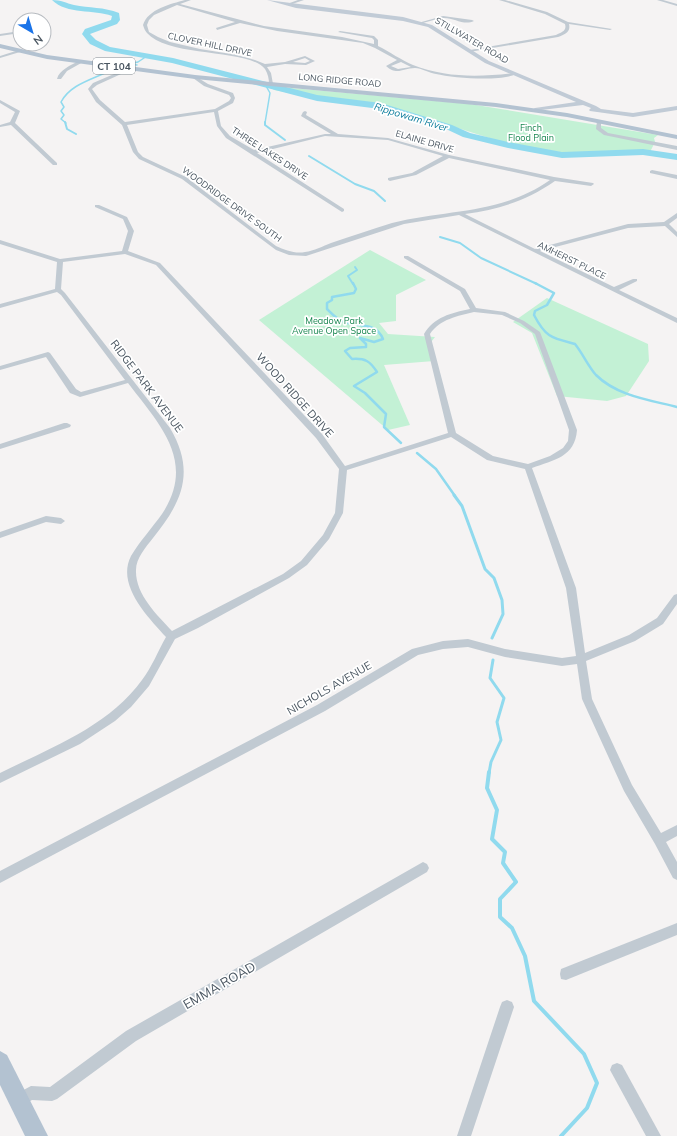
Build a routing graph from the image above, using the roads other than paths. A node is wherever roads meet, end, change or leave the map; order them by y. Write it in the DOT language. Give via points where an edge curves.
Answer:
graph roads {
  1 [pos="189,0"];
  2 [pos="270,0"];
  3 [pos="302,0"];
  4 [pos="501,0"];
  5 [pos="659,0"];
  6 [pos="177,4"];
  7 [pos="290,4"];
  8 [pos="677,5"];
  9 [pos="458,19"];
  10 [pos="239,22"];
  11 [pos="420,23"];
  12 [pos="567,23"];
  13 [pos="217,29"];
  14 [pos="610,29"];
  15 [pos="328,30"];
  16 [pos="333,31"];
  17 [pos="12,33"];
  18 [pos="301,33"];
  19 [pos="0,35"];
  20 [pos="0,46"];
  21 [pos="376,46"];
  22 [pos="12,49"];
  23 [pos="470,51"];
  24 [pos="16,52"];
  25 [pos="25,52"];
  26 [pos="0,57"];
  27 [pos="401,60"];
  28 [pos="81,62"];
  29 [pos="285,63"];
  30 [pos="263,66"];
  31 [pos="415,67"];
  32 [pos="130,69"];
  33 [pos="514,74"];
  34 [pos="195,77"];
  35 [pos="59,78"];
  36 [pos="271,84"];
  37 [pos="545,87"];
  38 [pos="0,101"];
  39 [pos="584,103"];
  40 [pos="569,104"];
  41 [pos="677,108"];
  42 [pos="216,110"];
  43 [pos="535,110"];
  44 [pos="305,112"];
  45 [pos="600,112"];
  46 [pos="567,115"];
  47 [pos="599,121"];
  48 [pos="12,123"];
  49 [pos="124,124"];
  50 [pos="0,126"];
  51 [pos="336,135"];
  52 [pos="677,137"];
  53 [pos="677,148"];
  54 [pos="254,152"];
  55 [pos="448,156"];
  56 [pos="56,164"];
  57 [pos="652,172"];
  58 [pos="677,177"];
  59 [pos="390,179"];
  60 [pos="554,179"];
  61 [pos="591,184"];
  62 [pos="97,206"];
  63 [pos="342,210"];
  64 [pos="460,214"];
  65 [pos="677,215"];
  66 [pos="666,224"];
  67 [pos="677,235"];
  68 [pos="0,242"];
  69 [pos="533,250"];
  70 [pos="125,252"];
  71 [pos="406,257"];
  72 [pos="60,261"];
  73 [pos="635,280"];
  74 [pos="58,290"];
  75 [pos="613,290"];
  76 [pos="0,306"];
  77 [pos="474,310"];
  78 [pos="677,321"];
  79 [pos="0,368"];
  80 [pos="128,381"];
  81 [pos="67,425"];
  82 [pos="452,434"];
  83 [pos="0,447"];
  84 [pos="528,467"];
  85 [pos="343,469"];
  86 [pos="61,521"];
  87 [pos="0,534"];
  88 [pos="677,597"];
  89 [pos="171,636"];
  90 [pos="581,659"];
  91 [pos="0,778"];
  92 [pos="677,830"];
  93 [pos="659,840"];
  94 [pos="423,868"];
  95 [pos="677,874"];
  96 [pos="0,877"];
  97 [pos="677,930"];
  98 [pos="566,974"];
  99 [pos="507,1007"];
  100 [pos="0,1062"];
  101 [pos="617,1070"];
  102 [pos="19,1100"];
  103 [pos="37,1136"];
  104 [pos="464,1136"];
  105 [pos="654,1136"];
  1 -- 6 [label="street, CLOVER HILL DRIVE"];
  2 -- 7 [label="main road, STILLWATER ROAD"];
  3 -- 7 [label="street"];
  4 -- 12 [label="street" via="546,13"];
  5 -- 8 [label="street"];
  6 -- 10 [label="street"];
  6 -- 30 [label="street, CLOVER HILL DRIVE" via="159,10 145,22 145,28 152,36 176,46 236,56"];
  7 -- 11 [label="main road, STILLWATER ROAD"];
  9 -- 11 [label="street" via="444,17"];
  10 -- 13 [label="street"];
  10 -- 18 [label="street"];
  11 -- 23 [label="main road, STILLWATER ROAD" via="435,29"];
  12 -- 14 [label="street"];
  12 -- 23 [label="street" via="566,32 557,36"];
  15 -- 18 [label="street"];
  16 -- 21 [label="street" via="368,35 376,40"];
  17 -- 19 [label="street"];
  18 -- 21 [label="street" via="336,36"];
  20 -- 22 [label="main road, LONG RIDGE ROAD / CT 104"];
  21 -- 27 [label="street"];
  23 -- 33 [label="main road, STILLWATER ROAD"];
  24 -- 26 [label="street"];
  25 -- 28 [label="main road, LONG RIDGE ROAD / CT 104"];
  27 -- 31 [label="street"];
  27 -- 31 [label="street" via="388,66 402,71"];
  28 -- 32 [label="main road, LONG RIDGE ROAD / CT 104"];
  28 -- 35 [label="street" via="65,71"];
  29 -- 29 [label="street" via="306,64 313,61 300,57"];
  29 -- 30 [label="street"];
  30 -- 36 [label="street, CLOVER HILL DRIVE" via="270,73"];
  31 -- 33 [label="street" via="435,73 467,77"];
  32 -- 34 [label="main road, LONG RIDGE ROAD / CT 104"];
  32 -- 49 [label="street, WOODRIDGE DRIVE SOUTH" via="94,84 90,89 98,101"];
  33 -- 37 [label="main road, STILLWATER ROAD"];
  34 -- 36 [label="main road, LONG RIDGE ROAD / CT 104"];
  34 -- 42 [label="street" via="231,94 231,102"];
  36 -- 43 [label="main road, LONG RIDGE ROAD / CT 104"];
  37 -- 39 [label="main road, STILLWATER ROAD"];
  37 -- 40 [label="main road, STILLWATER ROAD"];
  38 -- 48 [label="street" via="18,112"];
  39 -- 40 [label="main road, STILLWATER ROAD"];
  39 -- 45 [label="main road, STILLWATER ROAD"];
  40 -- 43 [label="main road, STILLWATER ROAD"];
  40 -- 45 [label="main road, STILLWATER ROAD"];
  40 -- 46 [label="main road" via="566,107"];
  41 -- 45 [label="main road" via="638,115"];
  42 -- 49 [label="street"];
  42 -- 54 [label="street, THREE LAKES DRIVE" via="219,126 228,138"];
  43 -- 46 [label="main road, LONG RIDGE ROAD / CT 104"];
  44 -- 51 [label="street" via="303,115 307,119"];
  45 -- 47 [label="main road"];
  46 -- 47 [label="main road, LONG RIDGE ROAD / CT 104"];
  47 -- 52 [label="main road, LONG RIDGE ROAD / CT 104"];
  47 -- 53 [label="street" via="598,128 606,134"];
  48 -- 50 [label="street"];
  48 -- 56 [label="street"];
  49 -- 64 [label="street, WOODRIDGE DRIVE SOUTH" via="141,158 184,178 285,253 306,254 404,222"];
  51 -- 54 [label="street, ELAINE DRIVE" via="300,140"];
  51 -- 55 [label="street, ELAINE DRIVE" via="388,138"];
  54 -- 63 [label="street, THREE LAKES DRIVE"];
  55 -- 59 [label="street" via="414,174"];
  55 -- 60 [label="street, ELAINE DRIVE"];
  57 -- 58 [label="street"];
  60 -- 61 [label="street, ELAINE DRIVE"];
  60 -- 64 [label="street, WOODRIDGE DRIVE SOUTH" via="525,198"];
  62 -- 70 [label="street" via="126,218 131,231"];
  64 -- 69 [label="street, AMHERST PLACE"];
  65 -- 66 [label="street"];
  66 -- 67 [label="street"];
  66 -- 69 [label="street" via="628,226"];
  68 -- 72 [label="street"];
  69 -- 75 [label="street, AMHERST PLACE"];
  70 -- 72 [label="street"];
  70 -- 85 [label="street, WOOD RIDGE DRIVE" via="158,264 319,436"];
  71 -- 77 [label="street" via="463,290"];
  72 -- 74 [label="street"];
  73 -- 75 [label="street"];
  74 -- 76 [label="street"];
  74 -- 80 [label="street, RIDGE PARK AVENUE"];
  75 -- 78 [label="street, AMHERST PLACE"];
  77 -- 82 [label="street" via="440,320 430,326 427,334"];
  77 -- 84 [label="street" via="503,313 538,333 573,430 572,442 566,450 554,458"];
  79 -- 80 [label="street" via="48,354 73,391 80,395"];
  80 -- 89 [label="street, RIDGE PARK AVENUE" via="166,430 176,446 180,462 182,478 175,499 136,554 131,570 136,591 149,612"];
  81 -- 83 [label="street"];
  82 -- 84 [label="street" via="490,458"];
  82 -- 85 [label="street"];
  84 -- 90 [label="street" via="571,588"];
  85 -- 89 [label="street" via="339,512 326,537 304,563 286,576"];
  86 -- 87 [label="street" via="46,519"];
  88 -- 90 [label="street, NICHOLS AVENUE" via="660,621 632,638"];
  89 -- 91 [label="street" via="143,688 122,711 90,733"];
  90 -- 93 [label="street" via="587,699 628,788"];
  90 -- 96 [label="street, NICHOLS AVENUE" via="562,662 505,653 468,643 443,645 415,652 322,708"];
  92 -- 93 [label="street"];
  93 -- 95 [label="street"];
  94 -- 102 [label="street, EMMA ROAD" via="131,1036 52,1094 31,1093"];
  97 -- 98 [label="street"];
  99 -- 104 [label="street"];
  100 -- 102 [label="main road"];
  101 -- 105 [label="street"];
  102 -- 103 [label="main road"];
}
